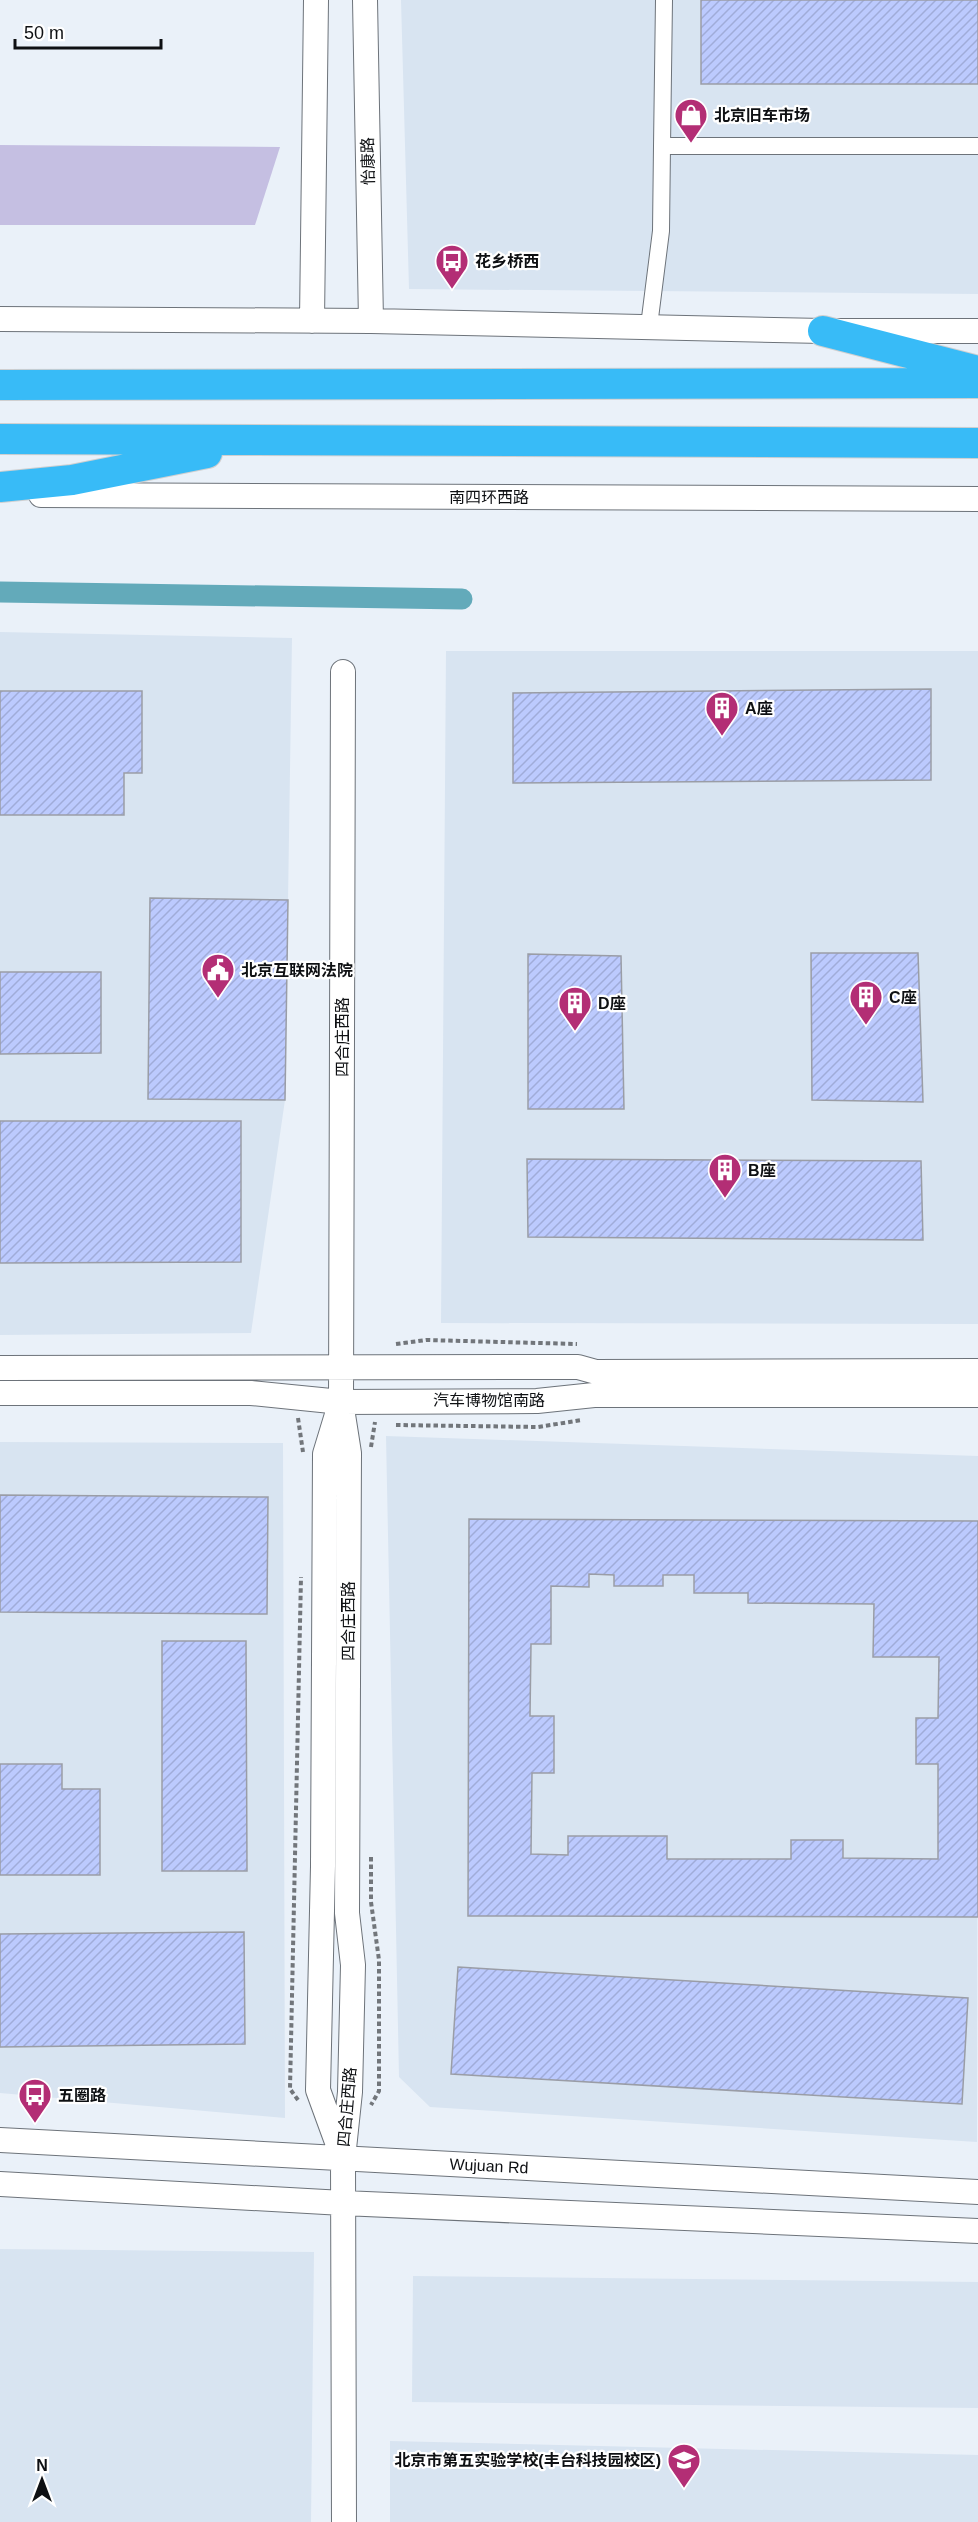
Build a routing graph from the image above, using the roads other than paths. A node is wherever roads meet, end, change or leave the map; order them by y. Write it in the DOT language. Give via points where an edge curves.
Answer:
graph roads {
  1 [pos="316,0"];
  2 [pos="365,0"];
  3 [pos="664,0"];
  4 [pos="662,146"];
  5 [pos="978,146"];
  6 [pos="0,320"];
  7 [pos="312,321"];
  8 [pos="371,321"];
  9 [pos="650,326"];
  10 [pos="976,329"];
  11 [pos="824,331"];
  12 [pos="978,371"];
  13 [pos="978,383"];
  14 [pos="0,385"];
  15 [pos="0,439"];
  16 [pos="268,440"];
  17 [pos="915,443"];
  18 [pos="978,443"];
  19 [pos="978,453"];
  20 [pos="0,487"];
  21 [pos="0,493"];
  22 [pos="978,499"];
  23 [pos="343,672"];
  24 [pos="0,1368"];
  25 [pos="341,1368"];
  26 [pos="978,1371"];
  27 [pos="0,1393"];
  28 [pos="978,1395"];
  29 [pos="341,1402"];
  30 [pos="0,2140"];
  31 [pos="343,2158"];
  32 [pos="0,2184"];
  33 [pos="978,2192"];
  34 [pos="343,2204"];
  35 [pos="978,2231"];
  36 [pos="344,2522"];
  1 -- 7 [label="street"];
  2 -- 8 [label="street, 怡康路"];
  3 -- 4 [label="street"];
  4 -- 5 [label="street"];
  4 -- 9 [label="street" via="661,231"];
  6 -- 7 [label="street"];
  7 -- 8 [label="street"];
  8 -- 9 [label="street"];
  9 -- 11 [label="street"];
  10 -- 11 [label="street"];
  11 -- 12 [label="highway"];
  13 -- 14 [label="highway"];
  15 -- 16 [label="highway"];
  16 -- 17 [label="highway"];
  16 -- 20 [label="highway" via="72,480"];
  17 -- 18 [label="highway"];
  17 -- 19 [label="highway"];
  21 -- 22 [label="street, 南四环西路"];
  23 -- 25 [label="street, 四合庄西路"];
  24 -- 25 [label="street, 汽车博物馆南路"];
  25 -- 26 [label="street, 汽车博物馆南路"];
  25 -- 29 [label="street, 四合庄西路"];
  27 -- 29 [label="street, 汽车博物馆南路" via="251,1393"];
  28 -- 29 [label="street, 汽车博物馆南路" via="594,1395 537,1401"];
  29 -- 31 [label="street, 四合庄西路" via="349,1453 347,1913 353,1965 351,2092"];
  29 -- 31 [label="street, 四合庄西路" via="325,1454 318,2090"];
  30 -- 31 [label="street, Wujuan Rd"];
  31 -- 33 [label="street, Wujuan Rd"];
  31 -- 34 [label="street"];
  32 -- 34 [label="street"];
  34 -- 35 [label="street"];
  34 -- 36 [label="street"];
}
